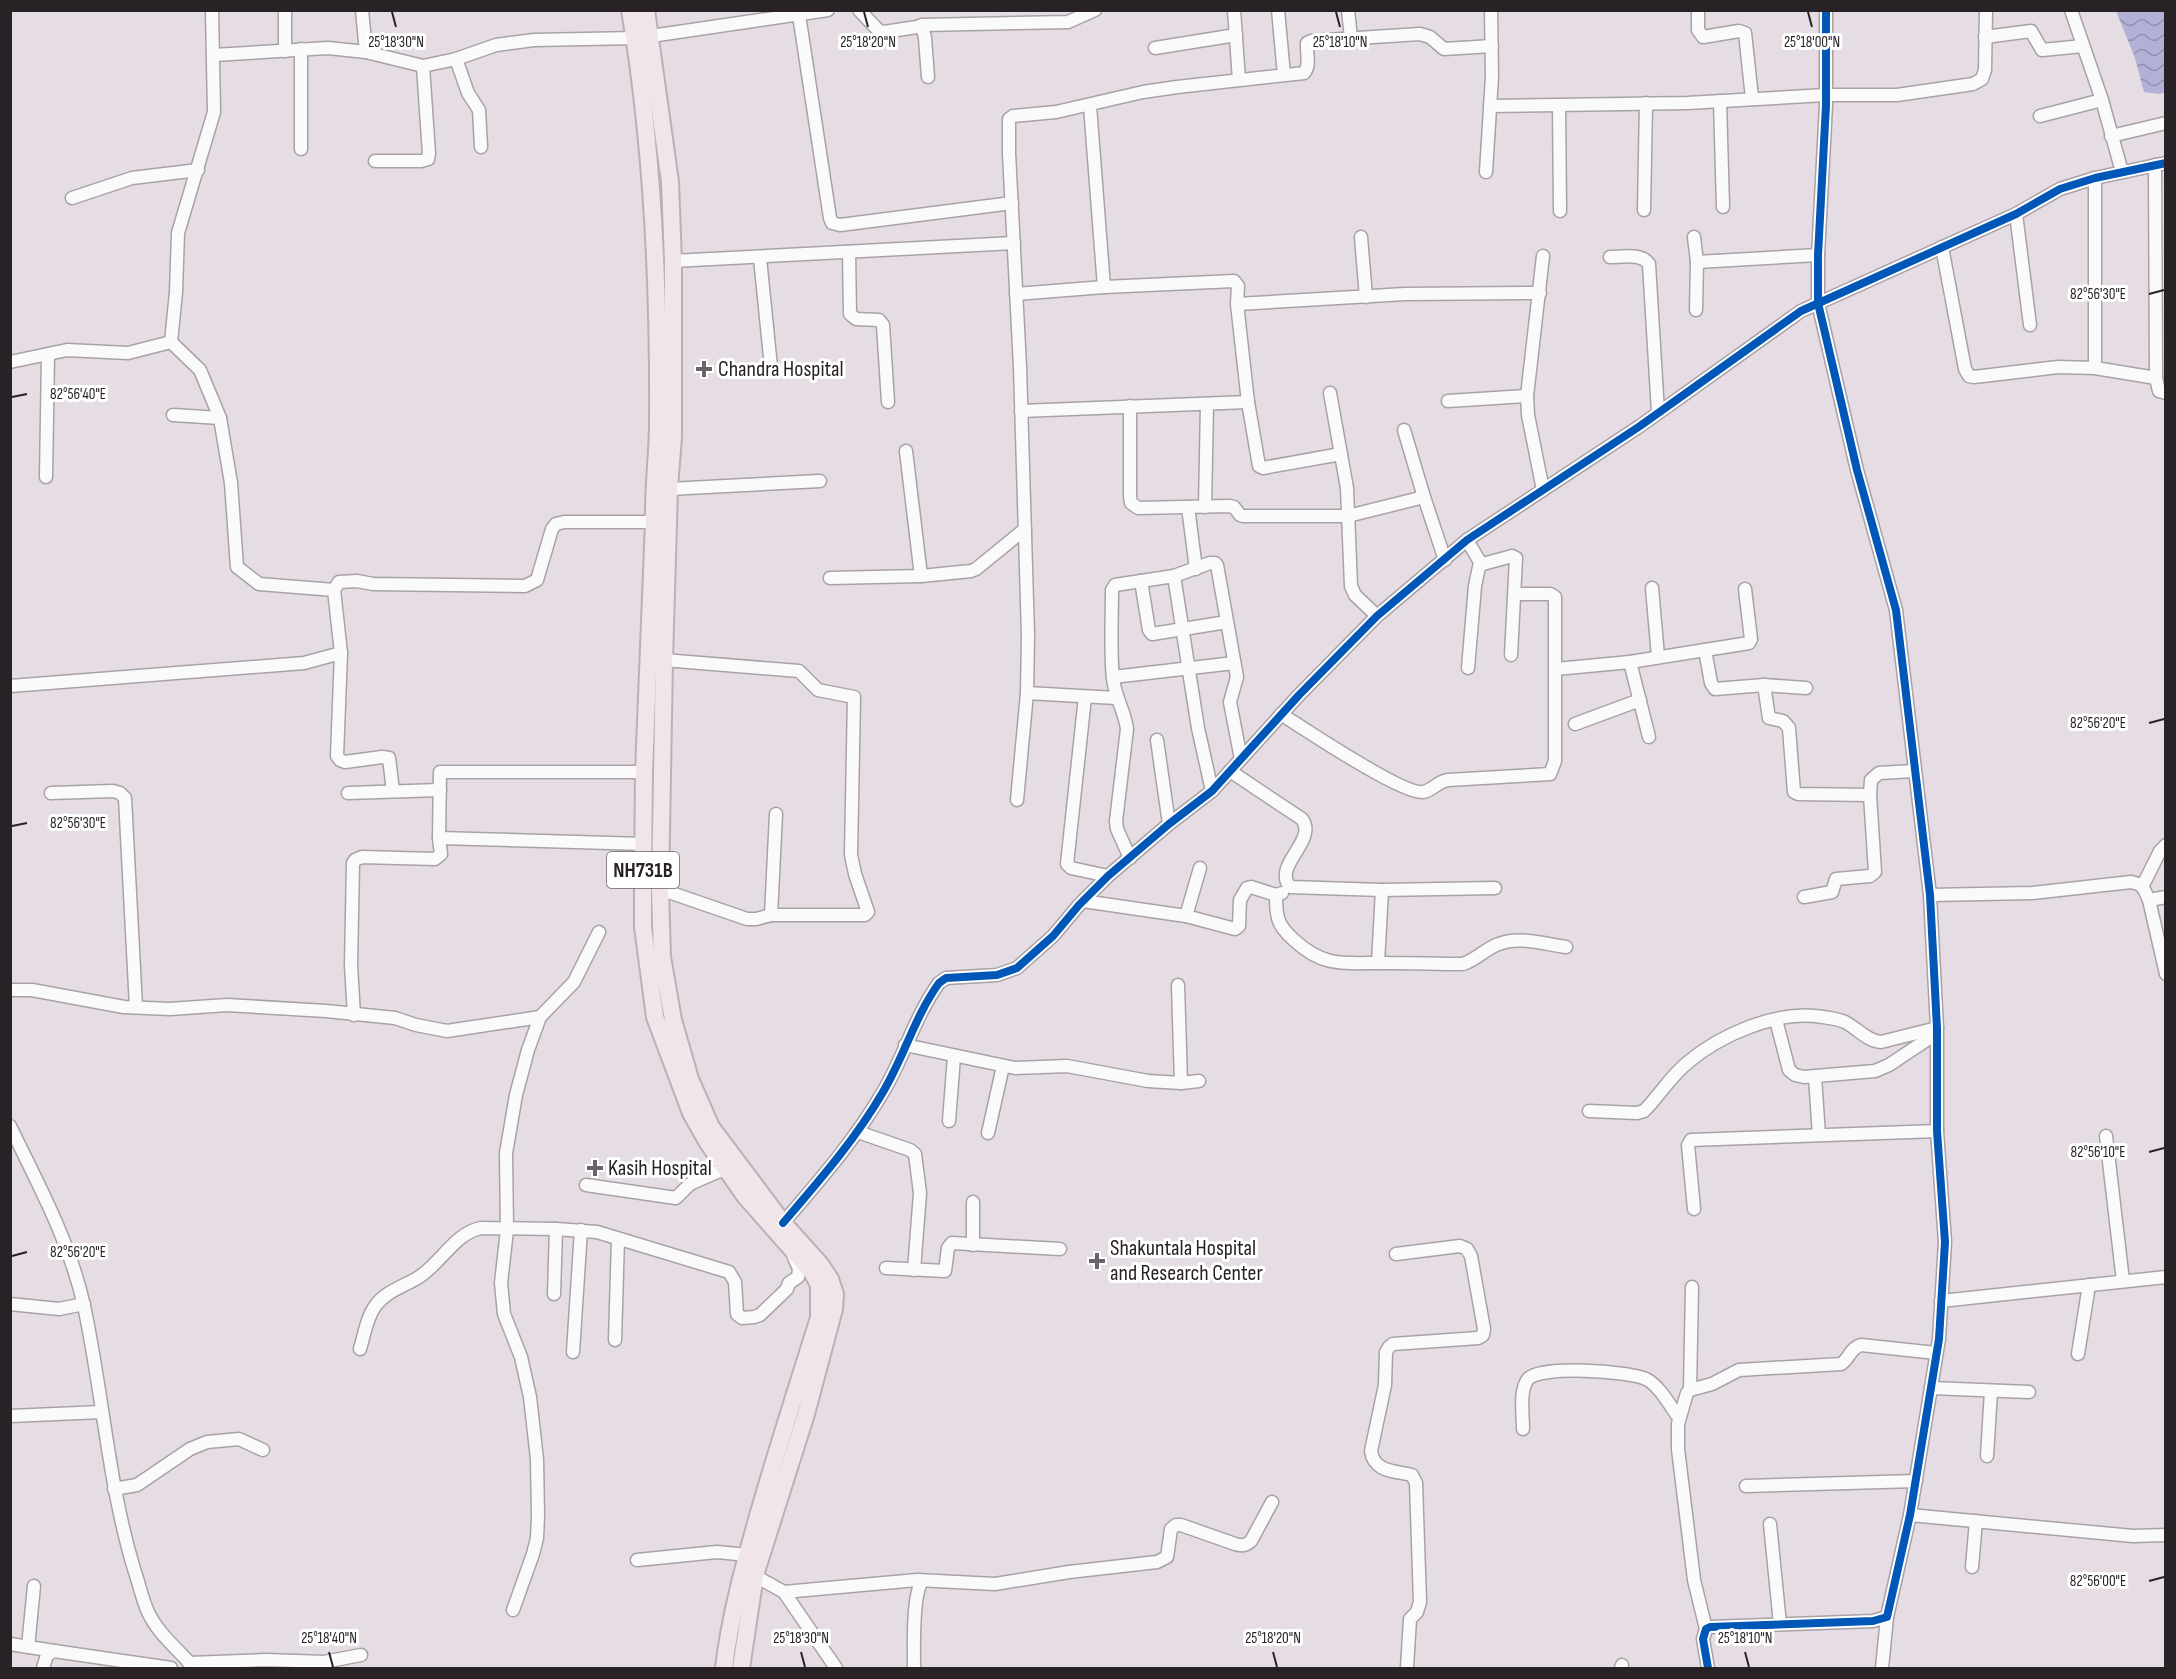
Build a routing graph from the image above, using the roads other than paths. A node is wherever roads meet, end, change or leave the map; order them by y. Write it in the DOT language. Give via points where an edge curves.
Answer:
graph roads {
  1 [pos="212,10"];
  2 [pos="285,10"];
  3 [pos="362,10"];
  4 [pos="630,10"];
  5 [pos="646,10"];
  6 [pos="828,10"];
  7 [pos="859,10"];
  8 [pos="1095,10"];
  9 [pos="1234,10"];
  10 [pos="1278,10"];
  11 [pos="1348,10"];
  12 [pos="1491,10"];
  13 [pos="1698,10"];
  14 [pos="1826,10"];
  15 [pos="1986,10"];
  16 [pos="2071,10"];
  17 [pos="799,15"];
  18 [pos="922,25"];
  19 [pos="1236,34"];
  20 [pos="643,37"];
  21 [pos="1985,37"];
  22 [pos="1351,38"];
  23 [pos="1492,46"];
  24 [pos="2083,46"];
  25 [pos="1155,48"];
  26 [pos="301,49"];
  27 [pos="285,51"];
  28 [pos="366,52"];
  29 [pos="214,55"];
  30 [pos="456,59"];
  31 [pos="423,66"];
  32 [pos="1284,75"];
  33 [pos="928,77"];
  34 [pos="1239,80"];
  35 [pos="1826,94"];
  36 [pos="1752,98"];
  37 [pos="2102,100"];
  38 [pos="1720,101"];
  39 [pos="1646,103"];
  40 [pos="1559,105"];
  41 [pos="1090,106"];
  42 [pos="1490,106"];
  43 [pos="2040,116"];
  44 [pos="2166,123"];
  45 [pos="2111,136"];
  46 [pos="481,147"];
  47 [pos="301,149"];
  48 [pos="375,161"];
  49 [pos="2160,164"];
  50 [pos="198,170"];
  51 [pos="1486,172"];
  52 [pos="2122,172"];
  53 [pos="2095,178"];
  54 [pos="72,198"];
  55 [pos="1012,203"];
  56 [pos="1723,207"];
  57 [pos="1644,210"];
  58 [pos="1560,211"];
  59 [pos="2016,214"];
  60 [pos="1361,237"];
  61 [pos="1694,237"];
  62 [pos="1014,243"];
  63 [pos="1942,247"];
  64 [pos="849,252"];
  65 [pos="1818,255"];
  66 [pos="1543,256"];
  67 [pos="1610,257"];
  68 [pos="760,258"];
  69 [pos="673,261"];
  70 [pos="1697,262"];
  71 [pos="1104,287"];
  72 [pos="1540,293"];
  73 [pos="1016,294"];
  74 [pos="1366,297"];
  75 [pos="1818,303"];
  76 [pos="1237,304"];
  77 [pos="1696,310"];
  78 [pos="2030,325"];
  79 [pos="171,342"];
  80 [pos="48,355"];
  81 [pos="10,362"];
  82 [pos="771,367"];
  83 [pos="2095,368"];
  84 [pos="2156,378"];
  85 [pos="1330,393"];
  86 [pos="2166,393"];
  87 [pos="1527,396"];
  88 [pos="1448,401"];
  89 [pos="888,402"];
  90 [pos="1248,402"];
  91 [pos="1207,404"];
  92 [pos="1130,406"];
  93 [pos="1021,411"];
  94 [pos="1658,412"];
  95 [pos="173,415"];
  96 [pos="219,418"];
  97 [pos="1404,430"];
  98 [pos="906,452"];
  99 [pos="1341,454"];
  100 [pos="46,477"];
  101 [pos="820,481"];
  102 [pos="669,489"];
  103 [pos="1544,490"];
  104 [pos="1424,497"];
  105 [pos="1188,507"];
  106 [pos="1205,507"];
  107 [pos="1348,516"];
  108 [pos="654,522"];
  109 [pos="1025,529"];
  110 [pos="1467,540"];
  111 [pos="1445,561"];
  112 [pos="1480,562"];
  113 [pos="1196,569"];
  114 [pos="921,576"];
  115 [pos="1174,576"];
  116 [pos="830,578"];
  117 [pos="1141,581"];
  118 [pos="1652,588"];
  119 [pos="334,590"];
  120 [pos="1745,590"];
  121 [pos="1516,594"];
  122 [pos="1377,616"];
  123 [pos="1227,622"];
  124 [pos="1182,630"];
  125 [pos="1705,650"];
  126 [pos="341,653"];
  127 [pos="1512,655"];
  128 [pos="1658,656"];
  129 [pos="664,660"];
  130 [pos="1630,662"];
  131 [pos="1234,663"];
  132 [pos="1468,668"];
  133 [pos="1188,669"];
  134 [pos="1556,669"];
  135 [pos="1113,677"];
  136 [pos="1764,685"];
  137 [pos="10,686"];
  138 [pos="1806,688"];
  139 [pos="1027,693"];
  140 [pos="1085,697"];
  141 [pos="1116,698"];
  142 [pos="1640,700"];
  143 [pos="1281,714"];
  144 [pos="1575,724"];
  145 [pos="1649,737"];
  146 [pos="1157,740"];
  147 [pos="1241,759"];
  148 [pos="1230,771"];
  149 [pos="1915,771"];
  150 [pos="644,772"];
  151 [pos="440,790"];
  152 [pos="393,791"];
  153 [pos="1212,791"];
  154 [pos="51,793"];
  155 [pos="348,794"];
  156 [pos="1870,795"];
  157 [pos="1017,800"];
  158 [pos="776,814"];
  159 [pos="1169,824"];
  160 [pos="439,838"];
  161 [pos="644,844"];
  162 [pos="2166,845"];
  163 [pos="1130,858"];
  164 [pos="1200,868"];
  165 [pos="1108,876"];
  166 [pos="1290,887"];
  167 [pos="2142,887"];
  168 [pos="1495,888"];
  169 [pos="660,889"];
  170 [pos="1382,890"];
  171 [pos="1930,895"];
  172 [pos="1276,896"];
  173 [pos="1804,897"];
  174 [pos="2166,897"];
  175 [pos="2149,900"];
  176 [pos="1083,901"];
  177 [pos="771,915"];
  178 [pos="1186,916"];
  179 [pos="599,932"];
  180 [pos="1566,947"];
  181 [pos="1378,963"];
  182 [pos="2166,974"];
  183 [pos="1178,985"];
  184 [pos="10,990"];
  185 [pos="136,1007"];
  186 [pos="354,1015"];
  187 [pos="540,1017"];
  188 [pos="1776,1020"];
  189 [pos="1935,1029"];
  190 [pos="905,1045"];
  191 [pos="954,1057"];
  192 [pos="1003,1066"];
  193 [pos="1815,1077"];
  194 [pos="1199,1081"];
  195 [pos="1181,1083"];
  196 [pos="1589,1111"];
  197 [pos="949,1121"];
  198 [pos="10,1125"];
  199 [pos="1937,1131"];
  200 [pos="858,1132"];
  201 [pos="988,1133"];
  202 [pos="1819,1135"];
  203 [pos="2106,1136"];
  204 [pos="724,1169"];
  205 [pos="586,1185"];
  206 [pos="973,1202"];
  207 [pos="1694,1209"];
  208 [pos="783,1223"];
  209 [pos="556,1228"];
  210 [pos="507,1230"];
  211 [pos="581,1230"];
  212 [pos="618,1239"];
  213 [pos="973,1245"];
  214 [pos="1060,1249"];
  215 [pos="791,1251"];
  216 [pos="1396,1254"];
  217 [pos="886,1268"];
  218 [pos="914,1270"];
  219 [pos="2166,1277"];
  220 [pos="2123,1281"];
  221 [pos="2089,1285"];
  222 [pos="1692,1287"];
  223 [pos="554,1294"];
  224 [pos="1941,1301"];
  225 [pos="10,1304"];
  226 [pos="84,1305"];
  227 [pos="615,1340"];
  228 [pos="360,1349"];
  229 [pos="573,1352"];
  230 [pos="1936,1353"];
  231 [pos="2078,1354"];
  232 [pos="1931,1388"];
  233 [pos="1690,1390"];
  234 [pos="1991,1391"];
  235 [pos="2029,1392"];
  236 [pos="102,1412"];
  237 [pos="10,1416"];
  238 [pos="1679,1418"];
  239 [pos="1523,1429"];
  240 [pos="263,1450"];
  241 [pos="1987,1456"];
  242 [pos="1916,1481"];
  243 [pos="1746,1486"];
  244 [pos="114,1489"];
  245 [pos="1272,1502"];
  246 [pos="1910,1515"];
  247 [pos="1976,1521"];
  248 [pos="1770,1524"];
  249 [pos="2166,1535"];
  250 [pos="637,1560"];
  251 [pos="748,1567"];
  252 [pos="1972,1567"];
  253 [pos="922,1581"];
  254 [pos="34,1586"];
  255 [pos="784,1592"];
  256 [pos="513,1611"];
  257 [pos="1887,1617"];
  258 [pos="1780,1624"];
  259 [pos="1706,1629"];
  260 [pos="10,1644"];
  261 [pos="28,1647"];
  262 [pos="54,1651"];
  263 [pos="361,1655"];
  264 [pos="266,1664"];
  265 [pos="191,1666"];
  266 [pos="43,1668"];
  267 [pos="171,1668"];
  268 [pos="724,1668"];
  269 [pos="741,1668"];
  270 [pos="836,1668"];
  271 [pos="914,1668"];
  272 [pos="1407,1668"];
  273 [pos="1708,1668"];
  274 [pos="1882,1668"];
  1 -- 29 [label="street"];
  2 -- 27 [label="street"];
  3 -- 28 [label="street"];
  4 -- 20 [label="highway, NH731B"];
  5 -- 20 [label="highway"];
  6 -- 17 [label="street"];
  7 -- 18 [label="street" via="879,31"];
  8 -- 18 [label="street" via="1068,22"];
  9 -- 19 [label="street"];
  10 -- 32 [label="street"];
  11 -- 22 [label="street"];
  12 -- 23 [label="street"];
  13 -- 36 [label="street" via="1698,30 1703,37 1745,33"];
  14 -- 35 [label="street"];
  15 -- 21 [label="street"];
  16 -- 24 [label="street"];
  17 -- 20 [label="street"];
  17 -- 55 [label="street" via="832,223"];
  18 -- 33 [label="street"];
  19 -- 25 [label="street"];
  19 -- 34 [label="street"];
  20 -- 30 [label="street" via="534,40 496,45"];
  20 -- 69 [label="highway" via="670,182"];
  20 -- 108 [label="highway, NH731B" via="656,262 658,424"];
  21 -- 24 [label="street" via="2031,31 2042,50"];
  21 -- 35 [label="street" via="1985,70 1978,83 1897,95"];
  22 -- 23 [label="street" via="1420,34 1444,49"];
  22 -- 32 [label="street" via="1308,44 1307,70"];
  23 -- 42 [label="street"];
  24 -- 37 [label="street"];
  26 -- 27 [label="street"];
  26 -- 28 [label="street"];
  26 -- 47 [label="street"];
  27 -- 29 [label="street"];
  28 -- 31 [label="street"];
  29 -- 50 [label="street" via="214,112"];
  30 -- 31 [label="street"];
  30 -- 46 [label="street" via="468,93 479,110"];
  31 -- 48 [label="street" via="428,159"];
  32 -- 34 [label="street"];
  34 -- 41 [label="street" via="1143,92"];
  35 -- 36 [label="street"];
  35 -- 65 [label="street"];
  36 -- 38 [label="street"];
  37 -- 43 [label="street"];
  37 -- 45 [label="street"];
  38 -- 39 [label="street"];
  38 -- 56 [label="street"];
  39 -- 40 [label="street"];
  39 -- 57 [label="street"];
  40 -- 42 [label="street"];
  40 -- 58 [label="street"];
  41 -- 55 [label="street" via="1009,119"];
  41 -- 71 [label="street"];
  42 -- 51 [label="street"];
  44 -- 45 [label="street"];
  45 -- 52 [label="street"];
  49 -- 52 [label="street"];
  49 -- 84 [label="street"];
  50 -- 54 [label="street" via="132,178"];
  50 -- 79 [label="street" via="178,233"];
  52 -- 53 [label="street"];
  53 -- 59 [label="street" via="2061,189"];
  53 -- 83 [label="street"];
  55 -- 62 [label="street"];
  59 -- 63 [label="street"];
  59 -- 78 [label="street"];
  60 -- 74 [label="street"];
  61 -- 70 [label="street"];
  62 -- 64 [label="street"];
  62 -- 73 [label="street"];
  63 -- 75 [label="street"];
  63 -- 83 [label="street" via="1969,376 2058,367"];
  64 -- 68 [label="street"];
  64 -- 89 [label="street" via="850,314 856,319 879,320 883,325"];
  65 -- 70 [label="street"];
  65 -- 75 [label="street"];
  66 -- 72 [label="street"];
  67 -- 94 [label="street" via="1642,258 1649,264"];
  68 -- 69 [label="street"];
  68 -- 82 [label="street"];
  69 -- 102 [label="highway" via="673,437"];
  70 -- 77 [label="street"];
  71 -- 73 [label="street"];
  71 -- 76 [label="street" via="1234,282 1238,286"];
  72 -- 74 [label="street"];
  72 -- 87 [label="street"];
  73 -- 93 [label="street"];
  74 -- 76 [label="street"];
  75 -- 94 [label="street"];
  75 -- 149 [label="street" via="1857,470 1896,610"];
  76 -- 90 [label="street"];
  79 -- 80 [label="street" via="128,353 68,350"];
  79 -- 96 [label="street" via="200,370"];
  80 -- 81 [label="street"];
  80 -- 100 [label="street"];
  83 -- 84 [label="street"];
  84 -- 86 [label="street" via="2159,391"];
  85 -- 99 [label="street"];
  87 -- 88 [label="street"];
  87 -- 103 [label="street"];
  90 -- 91 [label="street"];
  90 -- 99 [label="street" via="1259,466"];
  91 -- 92 [label="street"];
  91 -- 106 [label="street"];
  92 -- 93 [label="street"];
  92 -- 105 [label="street" via="1131,503 1138,508"];
  93 -- 109 [label="street"];
  94 -- 103 [label="street"];
  95 -- 96 [label="street"];
  96 -- 119 [label="street" via="231,483 237,567 259,584"];
  97 -- 104 [label="street"];
  98 -- 114 [label="street"];
  99 -- 107 [label="street"];
  101 -- 102 [label="street"];
  102 -- 129 [label="highway"];
  103 -- 110 [label="street"];
  104 -- 107 [label="street"];
  104 -- 111 [label="street"];
  105 -- 106 [label="street"];
  105 -- 113 [label="street"];
  106 -- 107 [label="street" via="1234,507 1243,516"];
  107 -- 122 [label="street" via="1350,586"];
  108 -- 119 [label="street" via="556,524 537,580 525,586 357,581 339,582"];
  108 -- 150 [label="highway, NH731B"];
  109 -- 114 [label="street" via="976,568"];
  109 -- 139 [label="street"];
  110 -- 111 [label="street"];
  110 -- 112 [label="street"];
  111 -- 122 [label="street"];
  112 -- 121 [label="street" via="1486,565 1516,558"];
  112 -- 132 [label="street"];
  113 -- 115 [label="street"];
  113 -- 123 [label="street" via="1210,563 1217,566"];
  114 -- 116 [label="street"];
  115 -- 117 [label="street"];
  115 -- 124 [label="street"];
  117 -- 124 [label="street" via="1150,633"];
  117 -- 135 [label="street" via="1115,585 1112,590"];
  118 -- 128 [label="street"];
  119 -- 126 [label="street"];
  120 -- 125 [label="street" via="1749,643"];
  121 -- 127 [label="street"];
  121 -- 134 [label="street" via="1554,597"];
  122 -- 143 [label="street"];
  123 -- 124 [label="street"];
  123 -- 131 [label="street"];
  124 -- 133 [label="street"];
  125 -- 128 [label="street"];
  125 -- 136 [label="street" via="1715,689"];
  126 -- 137 [label="street" via="304,663"];
  126 -- 152 [label="street" via="338,756 345,762 389,758"];
  128 -- 130 [label="street"];
  129 -- 169 [label="highway"];
  129 -- 177 [label="street" via="800,671 818,690 854,697 851,855 868,912"];
  130 -- 134 [label="street"];
  130 -- 142 [label="street"];
  131 -- 133 [label="street"];
  131 -- 147 [label="street" via="1237,677 1230,702"];
  133 -- 135 [label="street"];
  133 -- 153 [label="street"];
  134 -- 143 [label="street" via="1556,761 1550,774 1542,776 1440,781 1420,792 1355,761"];
  135 -- 141 [label="street"];
  136 -- 138 [label="street"];
  136 -- 156 [label="street" via="1770,718 1783,721 1790,728 1794,792"];
  139 -- 140 [label="street"];
  139 -- 157 [label="street"];
  140 -- 141 [label="street"];
  140 -- 165 [label="street" via="1067,864"];
  141 -- 163 [label="street" via="1126,729 1116,821"];
  142 -- 144 [label="street"];
  142 -- 145 [label="street"];
  143 -- 147 [label="street"];
  146 -- 159 [label="street"];
  147 -- 148 [label="street"];
  148 -- 153 [label="street"];
  148 -- 166 [label="street" via="1305,823 1305,834 1285,878"];
  149 -- 156 [label="street" via="1875,775"];
  149 -- 171 [label="street"];
  150 -- 151 [label="street" via="440,772"];
  150 -- 161 [label="highway, NH731B"];
  151 -- 152 [label="street"];
  151 -- 160 [label="street"];
  152 -- 155 [label="street"];
  153 -- 159 [label="street"];
  154 -- 185 [label="street" via="113,791 125,798"];
  156 -- 173 [label="street" via="1875,872 1870,876 1836,879 1832,892"];
  158 -- 177 [label="street"];
  159 -- 163 [label="street"];
  160 -- 161 [label="street"];
  160 -- 186 [label="street" via="441,854 435,859 355,860 351,965"];
  161 -- 204 [label="highway, NH731B" via="643,927 655,1017 691,1113"];
  162 -- 167 [label="street"];
  163 -- 165 [label="street"];
  164 -- 178 [label="street"];
  165 -- 176 [label="street"];
  166 -- 170 [label="street"];
  166 -- 172 [label="street"];
  167 -- 171 [label="street" via="2131,882 2031,893"];
  167 -- 175 [label="street"];
  168 -- 170 [label="street"];
  169 -- 177 [label="street" via="747,919"];
  169 -- 208 [label="highway" via="662,957 672,1020 690,1079 711,1127"];
  170 -- 181 [label="street"];
  171 -- 189 [label="street"];
  172 -- 178 [label="street" via="1251,887 1244,890 1237,929"];
  172 -- 181 [label="street" via="1279,923 1308,954 1348,964"];
  174 -- 175 [label="street"];
  175 -- 182 [label="street"];
  176 -- 178 [label="street"];
  176 -- 190 [label="street" via="1053,936 1017,968 997,975 946,978 939,982"];
  179 -- 187 [label="street" via="574,982"];
  180 -- 181 [label="street" via="1518,940 1497,945 1463,964"];
  183 -- 195 [label="street"];
  184 -- 185 [label="street"];
  185 -- 186 [label="street" via="227,1005"];
  186 -- 187 [label="street" via="395,1017 447,1031"];
  187 -- 210 [label="street" via="516,1095 506,1153"];
  188 -- 189 [label="street" via="1820,1016 1846,1022 1871,1040 1881,1042"];
  188 -- 193 [label="street" via="1789,1070 1795,1075"];
  188 -- 196 [label="street" via="1744,1029 1708,1047 1686,1064 1644,1111"];
  189 -- 193 [label="street" via="1928,1039 1875,1071"];
  189 -- 199 [label="street"];
  190 -- 191 [label="street"];
  190 -- 200 [label="street" via="884,1091"];
  191 -- 192 [label="street"];
  191 -- 197 [label="street"];
  192 -- 195 [label="street" via="1067,1066"];
  192 -- 201 [label="street"];
  193 -- 202 [label="street"];
  194 -- 195 [label="street"];
  198 -- 226 [label="street" via="63,1238"];
  199 -- 202 [label="street"];
  199 -- 224 [label="street" via="1945,1242"];
  200 -- 208 [label="street"];
  200 -- 218 [label="street" via="915,1154 920,1192"];
  202 -- 207 [label="street" via="1691,1140 1688,1145"];
  203 -- 220 [label="street"];
  204 -- 205 [label="street" via="690,1184 676,1198"];
  204 -- 215 [label="highway, NH731B"];
  206 -- 213 [label="street"];
  208 -- 251 [label="highway" via="830,1279 835,1293 834,1309 806,1414"];
  209 -- 210 [label="street"];
  209 -- 211 [label="street"];
  209 -- 223 [label="street"];
  210 -- 228 [label="street" via="471,1230 429,1269 386,1295 372,1311"];
  210 -- 256 [label="street" via="501,1283 504,1314 530,1397 538,1505 537,1538"];
  211 -- 212 [label="street"];
  211 -- 229 [label="street"];
  212 -- 215 [label="street" via="729,1272 735,1282 736,1314 742,1318 760,1315 798,1277 799,1269"];
  212 -- 227 [label="street"];
  213 -- 214 [label="street"];
  213 -- 218 [label="street" via="950,1244 945,1271"];
  215 -- 251 [label="highway, NH731B" via="819,1285 819,1318"];
  216 -- 272 [label="street" via="1460,1246 1467,1249 1472,1256 1484,1329 1478,1338 1393,1344 1386,1352 1385,1385 1371,1451 1378,1467 1412,1475 1416,1483 1420,1602 1410,1619"];
  217 -- 218 [label="street"];
  219 -- 220 [label="street"];
  220 -- 221 [label="street"];
  221 -- 224 [label="street"];
  221 -- 231 [label="street"];
  222 -- 233 [label="street"];
  224 -- 230 [label="street"];
  225 -- 226 [label="street" via="49,1309"];
  226 -- 236 [label="street"];
  230 -- 232 [label="street"];
  230 -- 233 [label="street" via="1860,1345 1841,1364 1738,1370"];
  232 -- 234 [label="street"];
  232 -- 242 [label="street"];
  233 -- 238 [label="street"];
  234 -- 235 [label="street"];
  234 -- 241 [label="street"];
  236 -- 237 [label="street"];
  236 -- 244 [label="street"];
  238 -- 239 [label="street" via="1648,1380 1594,1371 1542,1372 1526,1381"];
  238 -- 259 [label="street" via="1678,1449 1694,1580"];
  240 -- 244 [label="street" via="239,1439 207,1442 137,1485"];
  242 -- 243 [label="street"];
  242 -- 246 [label="street"];
  244 -- 265 [label="street" via="148,1612"];
  245 -- 253 [label="street" via="1251,1540 1242,1546 1176,1525 1171,1529 1167,1557 1157,1562 1002,1584"];
  246 -- 247 [label="street"];
  246 -- 257 [label="street"];
  247 -- 249 [label="street" via="2133,1536"];
  247 -- 252 [label="street"];
  248 -- 258 [label="street"];
  250 -- 251 [label="street" via="717,1552"];
  251 -- 255 [label="street"];
  251 -- 268 [label="highway, NH731B" via="728,1635"];
  251 -- 269 [label="highway"];
  253 -- 255 [label="street"];
  253 -- 271 [label="street" via="915,1614"];
  254 -- 261 [label="street"];
  255 -- 270 [label="street"];
  257 -- 258 [label="street" via="1873,1622"];
  257 -- 274 [label="street"];
  258 -- 259 [label="street"];
  259 -- 273 [label="street" via="1703,1639"];
  260 -- 261 [label="street"];
  261 -- 262 [label="street"];
  262 -- 266 [label="street" via="47,1655"];
  262 -- 267 [label="street"];
  263 -- 264 [label="street" via="324,1662"];
  264 -- 265 [label="street"];
}
